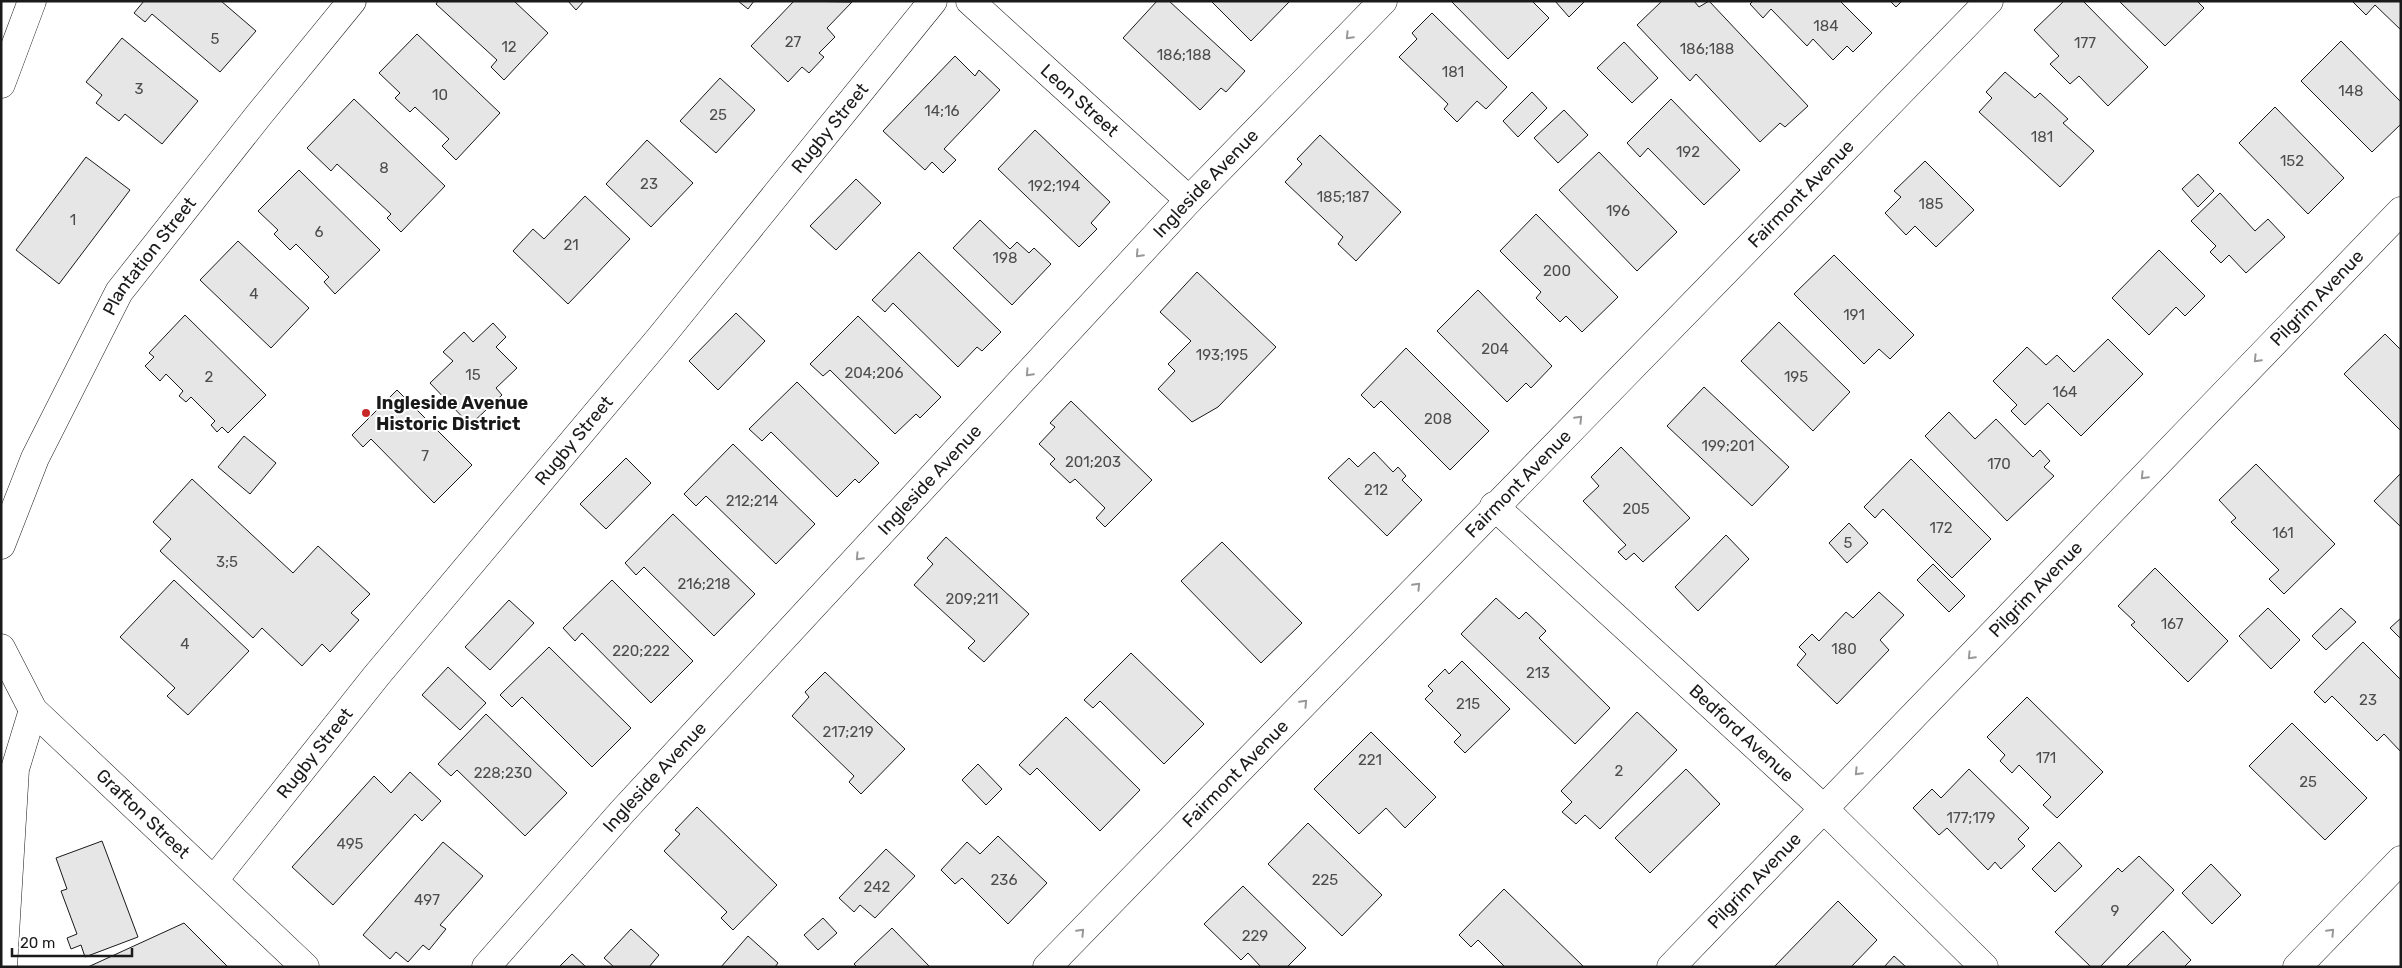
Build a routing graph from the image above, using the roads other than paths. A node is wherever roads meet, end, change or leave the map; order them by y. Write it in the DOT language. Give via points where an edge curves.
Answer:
graph roads {
  1 [pos="32,1"];
  2 [pos="352,1"];
  3 [pos="933,1"];
  4 [pos="970,1"];
  5 [pos="1383,1"];
  6 [pos="1988,1"];
  7 [pos="1,84"];
  8 [pos="1190,200"];
  9 [pos="2401,211"];
  10 [pos="1494,506"];
  11 [pos="1,545"];
  12 [pos="1,648"];
  13 [pos="33,710"];
  14 [pos="1823,808"];
  15 [pos="2401,860"];
  16 [pos="214,880"];
  17 [pos="3,967"];
  18 [pos="305,967"];
  19 [pos="486,967"];
  20 [pos="1047,967"];
  21 [pos="1671,967"];
  22 [pos="1984,967"];
  23 [pos="2297,967"];
  1 -- 7 [label="main road"];
  2 -- 11 [label="main road, Plantation Street" via="119,292 38,450"];
  3 -- 16 [label="main road, Rugby Street" via="660,338 377,675"];
  4 -- 8 [label="main road, Leon Street"];
  5 -- 8 [label="main road, Ingleside Avenue, one-way"];
  10 -- 6 [label="main road, Fairmont Avenue, one-way"];
  8 -- 19 [label="main road, Ingleside Avenue, one-way" via="628,805"];
  9 -- 14 [label="main road, Pilgrim Avenue, one-way"];
  10 -- 14 [label="main road, Bedford Avenue"];
  20 -- 10 [label="main road, Fairmont Avenue, one-way"];
  12 -- 13 [label="main road, Grafton Street"];
  13 -- 16 [label="main road, Grafton Street"];
  13 -- 17 [label="main road" via="15,769"];
  14 -- 21 [label="main road, Pilgrim Avenue"];
  14 -- 22 [label="main road, Bedford Avenue"];
  23 -- 15 [label="main road, one-way"];
  16 -- 18 [label="main road, Grafton Street"];
}
